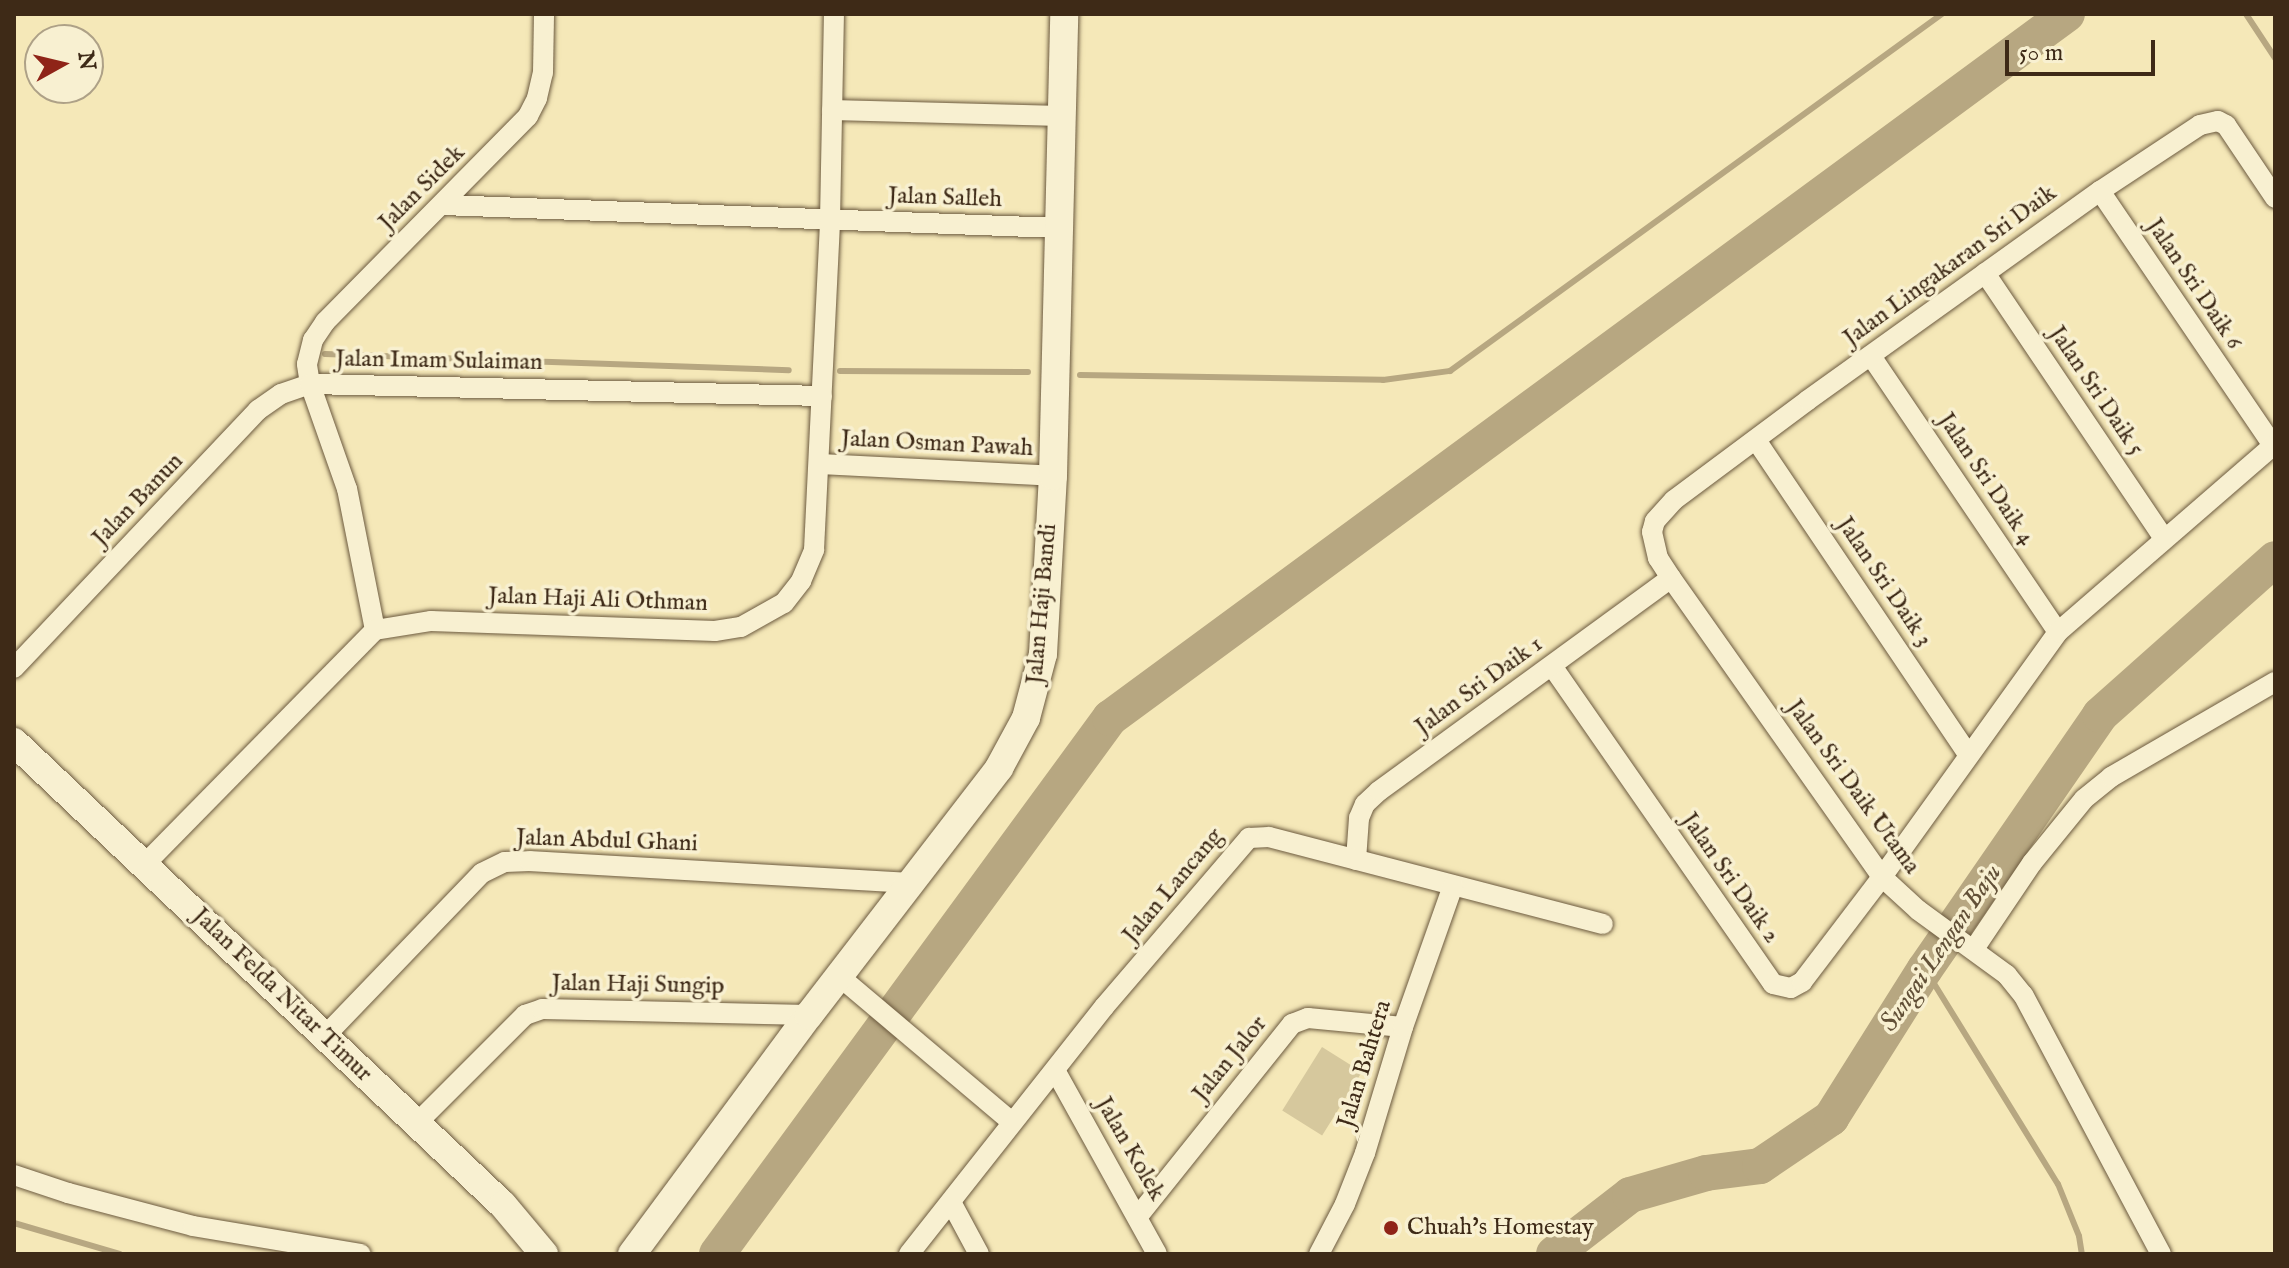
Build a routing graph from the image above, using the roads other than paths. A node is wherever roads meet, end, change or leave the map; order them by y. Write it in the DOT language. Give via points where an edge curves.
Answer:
graph roads {
  1 [pos="544,14"];
  2 [pos="834,14"];
  3 [pos="1064,14"];
  4 [pos="832,110"];
  5 [pos="1061,116"];
  6 [pos="2100,191"];
  7 [pos="2275,198"];
  8 [pos="443,205"];
  9 [pos="830,220"];
  10 [pos="1059,228"];
  11 [pos="1985,273"];
  12 [pos="1871,356"];
  13 [pos="310,384"];
  14 [pos="822,396"];
  15 [pos="1756,440"];
  16 [pos="2274,445"];
  17 [pos="820,464"];
  18 [pos="1053,476"];
  19 [pos="1652,532"];
  20 [pos="2164,538"];
  21 [pos="1671,578"];
  22 [pos="375,630"];
  23 [pos="2058,632"];
  24 [pos="1552,666"];
  25 [pos="14,668"];
  26 [pos="2275,682"];
  27 [pos="14,742"];
  28 [pos="1968,754"];
  29 [pos="1356,860"];
  30 [pos="145,864"];
  31 [pos="1882,877"];
  32 [pos="909,883"];
  33 [pos="1453,886"];
  34 [pos="1603,924"];
  35 [pos="1968,944"];
  36 [pos="839,976"];
  37 [pos="809,1015"];
  38 [pos="1403,1027"];
  39 [pos="325,1036"];
  40 [pos="1055,1070"];
  41 [pos="1012,1122"];
  42 [pos="417,1123"];
  43 [pos="14,1175"];
  44 [pos="951,1202"];
  45 [pos="1139,1215"];
  46 [pos="547,1251"];
  47 [pos="361,1254"];
  48 [pos="632,1254"];
  49 [pos="909,1254"];
  50 [pos="979,1254"];
  51 [pos="1157,1254"];
  52 [pos="1319,1254"];
  53 [pos="2161,1254"];
  1 -- 8 [label="street, Jalan Sidek" via="543,73 528,116"];
  2 -- 4 [label="street, Jalan Haji Ali Othman"];
  3 -- 5 [label="street, Jalan Haji Bandi"];
  4 -- 5 [label="street"];
  4 -- 9 [label="street, Jalan Haji Ali Othman"];
  5 -- 10 [label="street, Jalan Haji Bandi"];
  6 -- 7 [label="street, Jalan Lingakaran Sri Daik" via="2200,125 2218,121 2234,135"];
  6 -- 11 [label="street, Jalan Lingakaran Sri Daik"];
  6 -- 16 [label="street, Jalan Sri Daik 6"];
  8 -- 9 [label="street, Jalan Salleh"];
  8 -- 13 [label="street, Jalan Sidek" via="325,322 307,364"];
  9 -- 10 [label="street, Jalan Salleh"];
  9 -- 14 [label="street, Jalan Haji Ali Othman"];
  10 -- 18 [label="street, Jalan Haji Bandi"];
  11 -- 12 [label="street, Jalan Lingakaran Sri Daik"];
  11 -- 20 [label="street, Jalan Sri Daik 5"];
  12 -- 15 [label="street, Jalan Lingakaran Sri Daik"];
  12 -- 23 [label="street, Jalan Sri Daik 4"];
  13 -- 14 [label="street, Jalan Imam Sulaiman"];
  13 -- 22 [label="street, Jalan Imam Sulaiman" via="347,489"];
  13 -- 25 [label="street, Jalan Banun" via="281,394 258,410"];
  14 -- 17 [label="street, Jalan Haji Ali Othman"];
  15 -- 19 [label="street, Jalan Lingakaran Sri Daik" via="1674,500"];
  15 -- 28 [label="street, Jalan Sri Daik 3"];
  16 -- 20 [label="street"];
  17 -- 18 [label="street, Jalan Osman Pawah"];
  17 -- 22 [label="street, Jalan Haji Ali Othman" via="814,550 801,581 784,603 741,627 686,631 431,621"];
  18 -- 32 [label="street, Jalan Haji Bandi" via="1043,654 1030,706 999,768"];
  19 -- 21 [label="street, Jalan Sri Daik Utama" via="1658,558"];
  20 -- 23 [label="street"];
  21 -- 24 [label="street, Jalan Sri Daik 1"];
  21 -- 31 [label="street, Jalan Sri Daik Utama"];
  22 -- 30 [label="street"];
  23 -- 28 [label="street"];
  24 -- 29 [label="street, Jalan Sri Daik 1" via="1365,804"];
  24 -- 31 [label="street, Jalan Sri Daik 2" via="1773,984 1791,988 1802,982"];
  26 -- 35 [label="street" via="2111,777 2084,799"];
  27 -- 30 [label="street, Jalan Felda Nitar Timur"];
  28 -- 31 [label="street"];
  29 -- 33 [label="street, Jalan Lancang"];
  29 -- 40 [label="street, Jalan Lancang" via="1269,837 1249,838"];
  30 -- 39 [label="street, Jalan Felda Nitar Timur"];
  31 -- 35 [label="street, Jalan Sri Daik Utama"];
  32 -- 36 [label="street, Jalan Haji Bandi"];
  32 -- 39 [label="street, Jalan Abdul Ghani" via="505,862 482,873"];
  33 -- 34 [label="street, Jalan Lancang"];
  33 -- 38 [label="street, Jalan Bahtera"];
  35 -- 53 [label="street, Jalan Sri Daik Utama" via="2023,995"];
  36 -- 37 [label="street, Jalan Haji Bandi"];
  36 -- 41 [label="street"];
  37 -- 42 [label="street, Jalan Haji Sungip" via="542,1009 525,1015"];
  37 -- 48 [label="street, Jalan Haji Bandi"];
  38 -- 45 [label="street, Jalan Jalor" via="1308,1018 1292,1024"];
  38 -- 52 [label="street, Jalan Bahtera" via="1365,1153"];
  39 -- 42 [label="street, Jalan Felda Nitar Timur"];
  40 -- 41 [label="street, Jalan Lancang"];
  40 -- 45 [label="street, Jalan Kolek"];
  41 -- 44 [label="street, Jalan Lancang"];
  42 -- 46 [label="street, Jalan Felda Nitar Timur"];
  43 -- 47 [label="street" via="193,1226"];
  44 -- 49 [label="street, Jalan Lancang"];
  44 -- 50 [label="street"];
  45 -- 51 [label="street, Jalan Kolek"];
}
